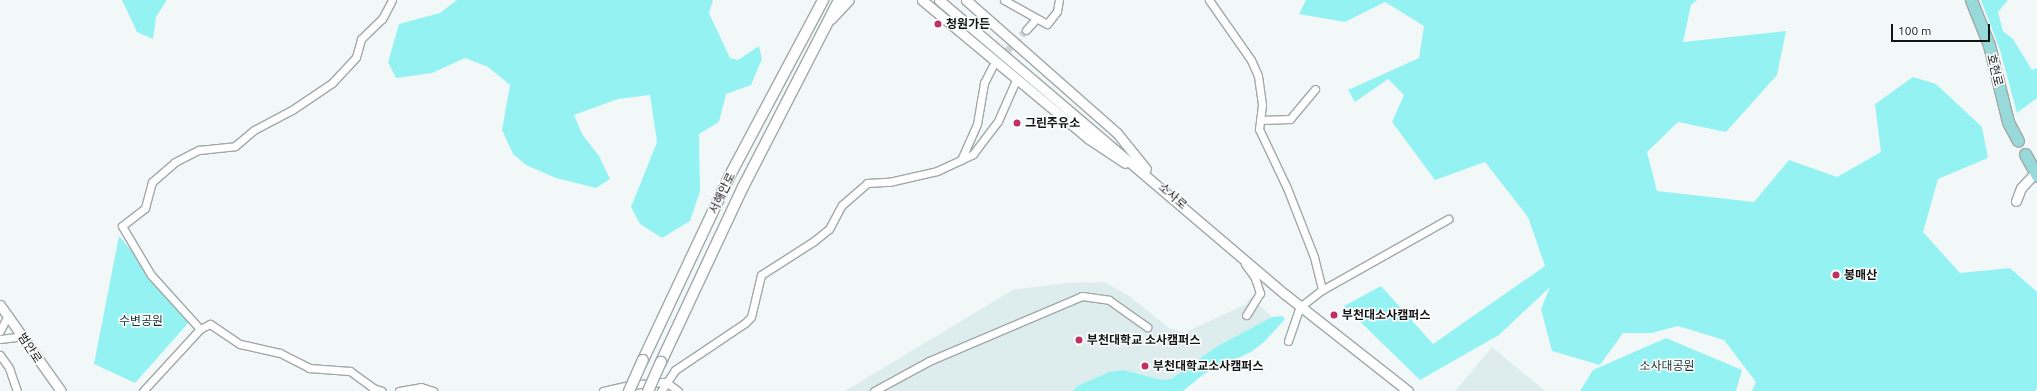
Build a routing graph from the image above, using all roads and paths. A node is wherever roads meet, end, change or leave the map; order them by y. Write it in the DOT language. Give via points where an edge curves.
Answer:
graph roads {
  1 [pos="392,0"];
  2 [pos="823,0"];
  3 [pos="839,0"];
  4 [pos="849,0"];
  5 [pos="922,0"];
  6 [pos="939,0"];
  7 [pos="966,0"];
  8 [pos="1004,0"];
  9 [pos="1059,0"];
  10 [pos="1209,0"];
  11 [pos="1971,0"];
  12 [pos="1036,19"];
  13 [pos="821,30"];
  14 [pos="1026,30"];
  15 [pos="992,67"];
  16 [pos="1016,80"];
  17 [pos="1315,89"];
  18 [pos="1260,120"];
  19 [pos="2018,141"];
  20 [pos="2025,154"];
  21 [pos="961,160"];
  22 [pos="2036,175"];
  23 [pos="1160,185"];
  24 [pos="2016,201"];
  25 [pos="1448,219"];
  26 [pos="1237,252"];
  27 [pos="1322,290"];
  28 [pos="0,305"];
  29 [pos="1300,306"];
  30 [pos="1246,314"];
  31 [pos="8,315"];
  32 [pos="1147,327"];
  33 [pos="200,329"];
  34 [pos="0,331"];
  35 [pos="23,336"];
  36 [pos="0,339"];
  37 [pos="1288,341"];
  38 [pos="0,355"];
  39 [pos="666,382"];
  40 [pos="17,391"];
  41 [pos="61,391"];
  42 [pos="143,391"];
  43 [pos="382,391"];
  44 [pos="399,391"];
  45 [pos="433,391"];
  46 [pos="602,391"];
  47 [pos="629,391"];
  48 [pos="648,391"];
  49 [pos="661,391"];
  50 [pos="678,391"];
  51 [pos="874,391"];
  52 [pos="1408,391"];
  1 -- 33 [label="street" via="382,19 361,39 356,57 332,84 292,110 254,130 235,146 199,150 175,162 152,182 145,208 122,226 151,275"];
  2 -- 47 [label="main road, 서해안로, bridge" via="728,179"];
  3 -- 13 [label="main road, 서해안로"];
  4 -- 13 [label="street"];
  5 -- 16 [label="street"];
  6 -- 23 [label="street, 소사로"];
  7 -- 23 [label="street" via="1117,133"];
  8 -- 12 [label="street"];
  9 -- 12 [label="street" via="1057,11 1047,24"];
  10 -- 18 [label="street" via="1253,65 1261,92"];
  11 -- 19 [label="main road, 호현로" via="1989,44 2008,122"];
  12 -- 14 [label="street"];
  13 -- 48 [label="main road, 서해안로, bridge"];
  15 -- 21 [label="street" via="984,83 977,124"];
  16 -- 21 [label="street" via="998,121 973,154"];
  16 -- 23 [label="street" via="1089,139"];
  17 -- 18 [label="street" via="1290,119"];
  18 -- 27 [label="street" via="1260,132 1290,195 1314,257"];
  20 -- 22 [label="main road"];
  21 -- 39 [label="street" via="937,171 889,182 867,183 842,205 824,233 800,253 761,275 750,317 745,323 675,370"];
  22 -- 24 [label="street" via="2021,188"];
  23 -- 26 [label="street, 소사로"];
  25 -- 27 [label="street"];
  26 -- 29 [label="street, 소사로"];
  26 -- 30 [label="street" via="1259,289 1259,298"];
  27 -- 29 [label="street"];
  28 -- 31 [label="street, 범안로"];
  29 -- 37 [label="street"];
  29 -- 52 [label="street, 소사로"];
  31 -- 34 [label="street"];
  31 -- 35 [label="street, 범안로"];
  32 -- 51 [label="street" via="1109,300 1082,296 924,364"];
  33 -- 42 [label="street"];
  33 -- 43 [label="street" via="210,324 240,344 280,353 309,368 350,371 372,388"];
  35 -- 36 [label="street"];
  35 -- 41 [label="street, 범안로"];
  38 -- 40 [label="street" via="9,368"];
  39 -- 46 [label="street" via="622,386"];
  39 -- 49 [label="street"];
  39 -- 50 [label="street"];
  44 -- 45 [label="street" via="421,387"];
}
